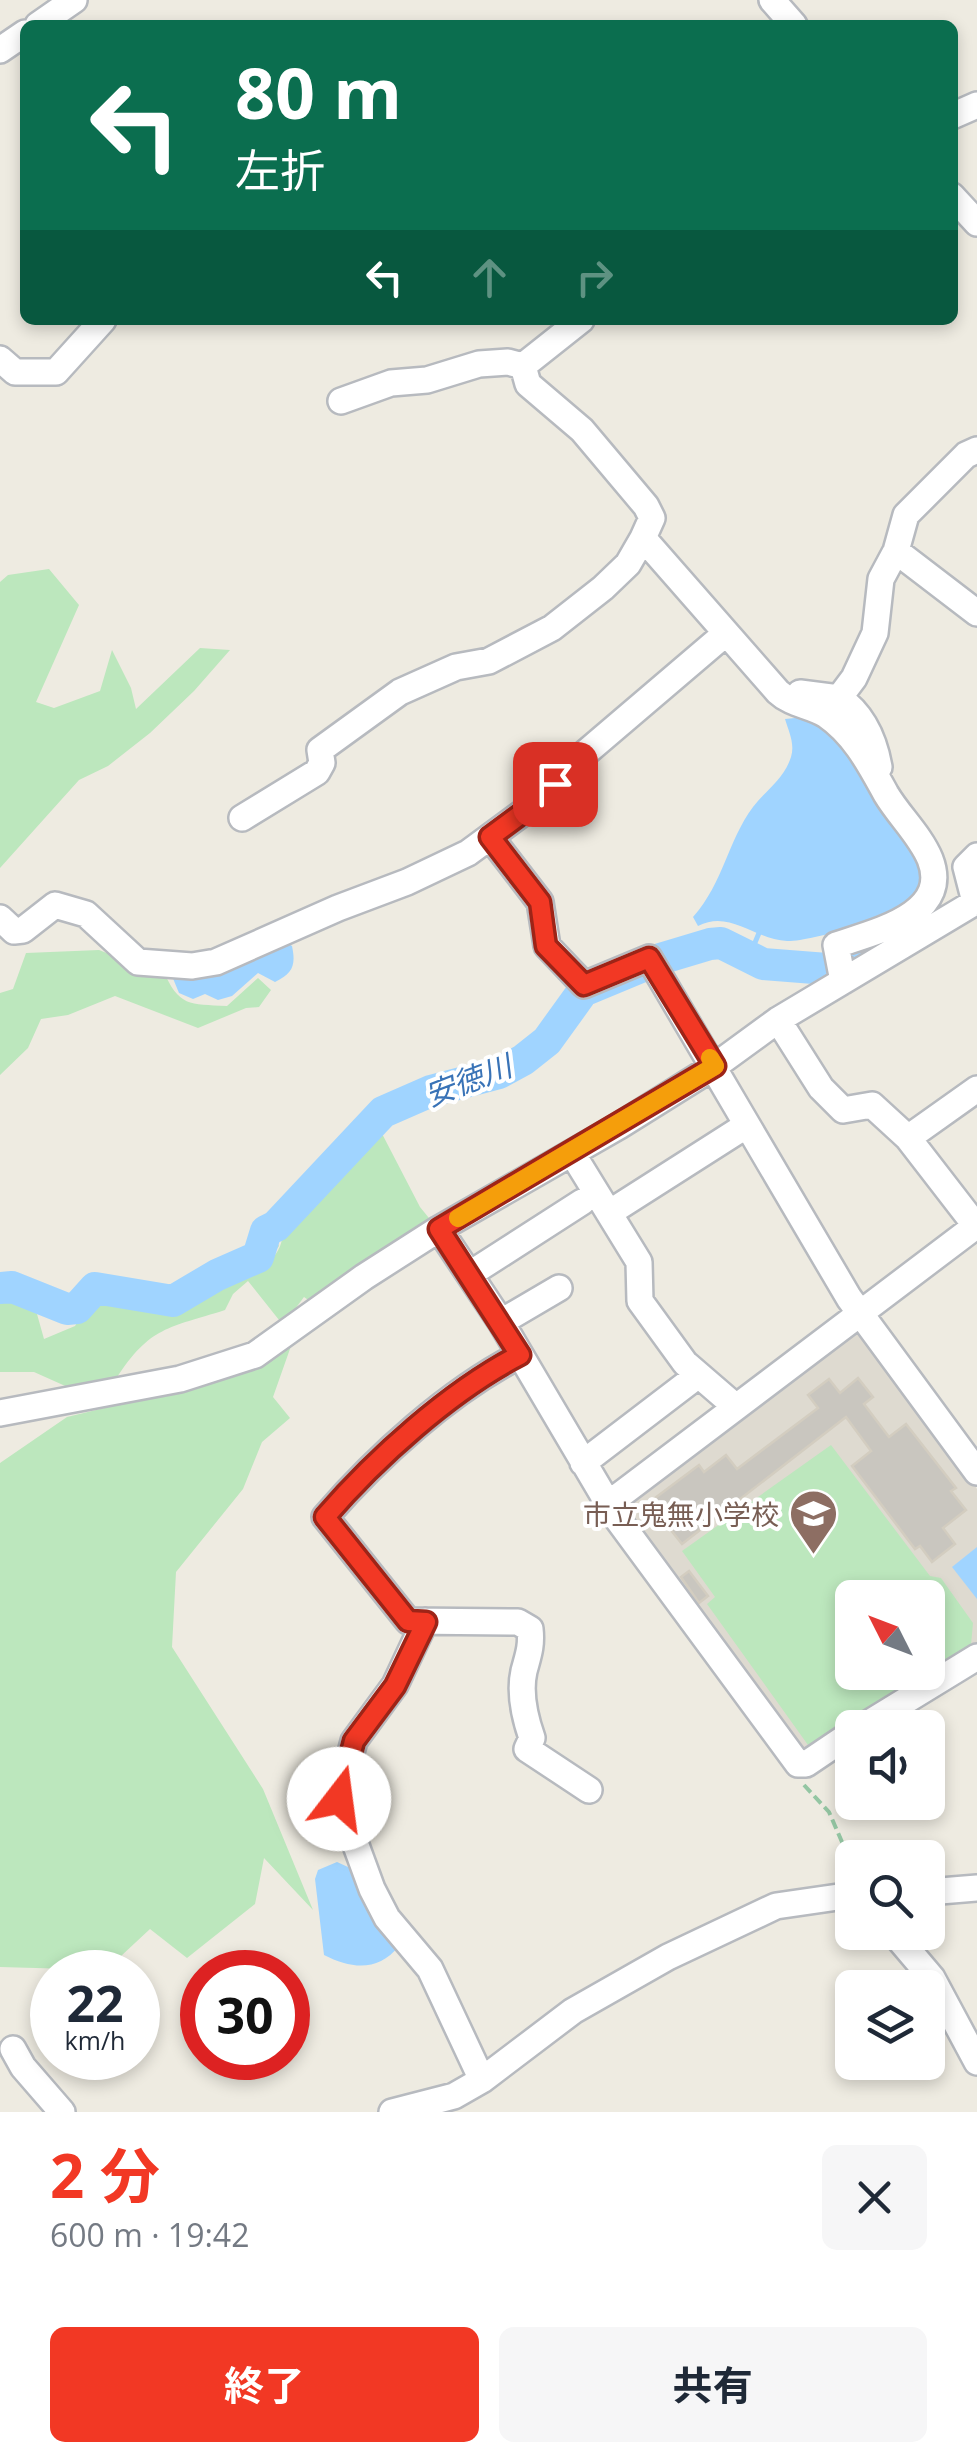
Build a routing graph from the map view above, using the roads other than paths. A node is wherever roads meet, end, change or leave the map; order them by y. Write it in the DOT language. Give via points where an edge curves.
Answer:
graph roads {
  1 [pos="74,0"];
  2 [pos="772,0"];
  3 [pos="45,20"];
  4 [pos="790,20"];
  5 [pos="958,202"];
  6 [pos="977,223"];
  7 [pos="99,325"];
  8 [pos="575,325"];
  9 [pos="0,359"];
  10 [pos="523,366"];
  11 [pos="341,401"];
  12 [pos="977,450"];
  13 [pos="643,538"];
  14 [pos="896,551"];
  15 [pos="977,613"];
  16 [pos="725,634"];
  17 [pos="778,692"];
  18 [pos="838,698"];
  19 [pos="878,777"];
  20 [pos="242,818"];
  21 [pos="490,837"];
  22 [pos="977,856"];
  23 [pos="976,902"];
  24 [pos="0,918"];
  25 [pos="843,981"];
  26 [pos="778,1020"];
  27 [pos="715,1066"];
  28 [pos="977,1089"];
  29 [pos="747,1125"];
  30 [pos="908,1138"];
  31 [pos="572,1153"];
  32 [pos="582,1202"];
  33 [pos="608,1212"];
  34 [pos="976,1226"];
  35 [pos="439,1229"];
  36 [pos="470,1274"];
  37 [pos="559,1288"];
  38 [pos="862,1314"];
  39 [pos="501,1322"];
  40 [pos="520,1355"];
  41 [pos="693,1380"];
  42 [pos="736,1407"];
  43 [pos="0,1413"];
  44 [pos="583,1463"];
  45 [pos="977,1472"];
  46 [pos="606,1501"];
  47 [pos="426,1622"];
  48 [pos="977,1657"];
  49 [pos="890,1710"];
  50 [pos="835,1744"];
  51 [pos="589,1790"];
  52 [pos="977,1888"];
  53 [pos="945,1891"];
  54 [pos="835,1897"];
  55 [pos="908,1950"];
  56 [pos="13,2049"];
  57 [pos="977,2062"];
  58 [pos="482,2080"];
  59 [pos="62,2112"];
  60 [pos="392,2112"];
  1 -- 3 [label="street"];
  2 -- 4 [label="street"];
  5 -- 6 [label="street"];
  7 -- 9 [label="street" via="56,372 15,372"];
  8 -- 10 [label="street"];
  10 -- 11 [label="street" via="479,364"];
  10 -- 13 [label="street" via="528,384 582,430 646,506 652,518"];
  12 -- 14 [label="street" via="918,500 906,515"];
  13 -- 16 [label="street"];
  13 -- 20 [label="street" via="628,564 552,628 489,661 456,666 400,692 320,750 317,772"];
  14 -- 15 [label="street"];
  14 -- 18 [label="street" via="881,579 875,633"];
  16 -- 17 [label="street"];
  16 -- 21 [label="street"];
  17 -- 18 [label="street"];
  17 -- 19 [label="street" via="827,716"];
  18 -- 19 [label="street" via="869,732"];
  19 -- 25 [label="street" via="930,858 935,882 916,912 836,945"];
  21 -- 24 [label="street" via="407,882 216,962 192,966 138,962 86,914 54,905 23,930 14,931"];
  21 -- 27 [label="street" via="540,902 546,946 563,966 584,985 649,958"];
  22 -- 23 [label="street" via="966,867"];
  23 -- 25 [label="street"];
  25 -- 26 [label="street"];
  26 -- 27 [label="street"];
  26 -- 30 [label="street" via="843,1110 872,1105"];
  27 -- 29 [label="street"];
  27 -- 31 [label="street"];
  28 -- 30 [label="street"];
  29 -- 33 [label="street"];
  29 -- 38 [label="street"];
  30 -- 34 [label="street"];
  31 -- 33 [label="street"];
  31 -- 35 [label="street"];
  32 -- 36 [label="street"];
  33 -- 42 [label="street" via="639,1262 640,1300 685,1363"];
  34 -- 38 [label="street"];
  35 -- 36 [label="street"];
  35 -- 43 [label="street" via="255,1355 180,1379"];
  36 -- 39 [label="street"];
  37 -- 39 [label="street"];
  38 -- 42 [label="street"];
  38 -- 45 [label="street"];
  39 -- 40 [label="street"];
  40 -- 44 [label="street"];
  40 -- 47 [label="street" via="493,1368 398,1442 325,1517 408,1621"];
  41 -- 44 [label="street"];
  42 -- 46 [label="street"];
  44 -- 46 [label="street"];
  46 -- 50 [label="street" via="798,1764"];
  47 -- 51 [label="street" via="518,1622 530,1630 523,1704 532,1738 526,1749"];
  47 -- 58 [label="street" via="395,1686 354,1741 339,1799 372,1889 430,1969"];
  48 -- 49 [label="street"];
  52 -- 53 [label="street"];
  54 -- 58 [label="street" via="776,1906 668,1957 573,2011"];
  55 -- 57 [label="street" via="932,1978"];
  56 -- 59 [label="street"];
  58 -- 60 [label="street" via="454,2096"];
}
